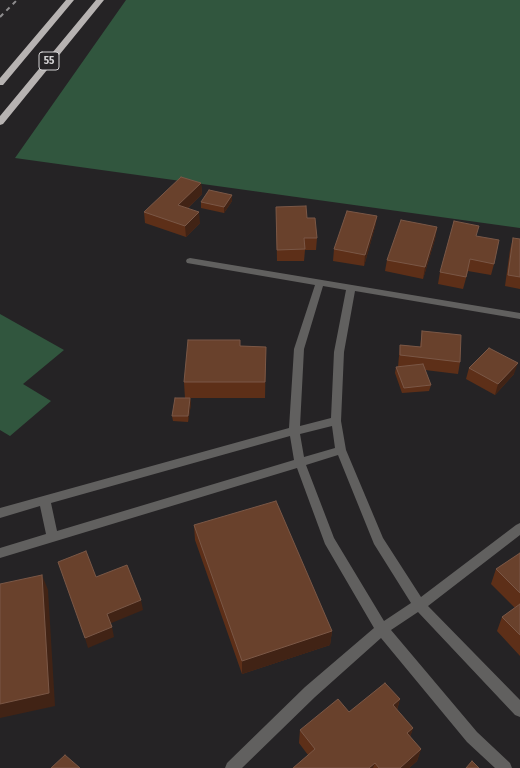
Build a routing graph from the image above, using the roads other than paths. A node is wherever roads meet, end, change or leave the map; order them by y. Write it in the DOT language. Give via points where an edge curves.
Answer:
graph roads {
  1 [pos="70,0"];
  2 [pos="100,0"];
  3 [pos="0,83"];
  4 [pos="0,122"];
  5 [pos="190,262"];
  6 [pos="320,282"];
  7 [pos="351,288"];
  8 [pos="520,316"];
  9 [pos="336,422"];
  10 [pos="294,431"];
  11 [pos="341,450"];
  12 [pos="300,462"];
  13 [pos="45,501"];
  14 [pos="0,513"];
  15 [pos="520,528"];
  16 [pos="52,537"];
  17 [pos="0,553"];
  18 [pos="419,605"];
  19 [pos="382,629"];
  20 [pos="520,710"];
  21 [pos="232,768"];
  22 [pos="505,768"];
  1 -- 3 [label="highway, 55"];
  2 -- 4 [label="highway, 55"];
  5 -- 6 [label="street"];
  6 -- 7 [label="street"];
  6 -- 10 [label="street" via="300,349"];
  7 -- 8 [label="street"];
  7 -- 9 [label="street" via="338,352"];
  9 -- 10 [label="street"];
  9 -- 11 [label="street"];
  10 -- 12 [label="street"];
  10 -- 13 [label="street"];
  11 -- 12 [label="street"];
  11 -- 18 [label="street" via="378,540"];
  12 -- 16 [label="street"];
  12 -- 19 [label="street" via="329,540"];
  13 -- 14 [label="street"];
  13 -- 16 [label="street"];
  15 -- 18 [label="street"];
  16 -- 17 [label="street"];
  18 -- 19 [label="street"];
  18 -- 20 [label="street"];
  19 -- 21 [label="street" via="310,692"];
  19 -- 22 [label="street" via="472,737"];
}
